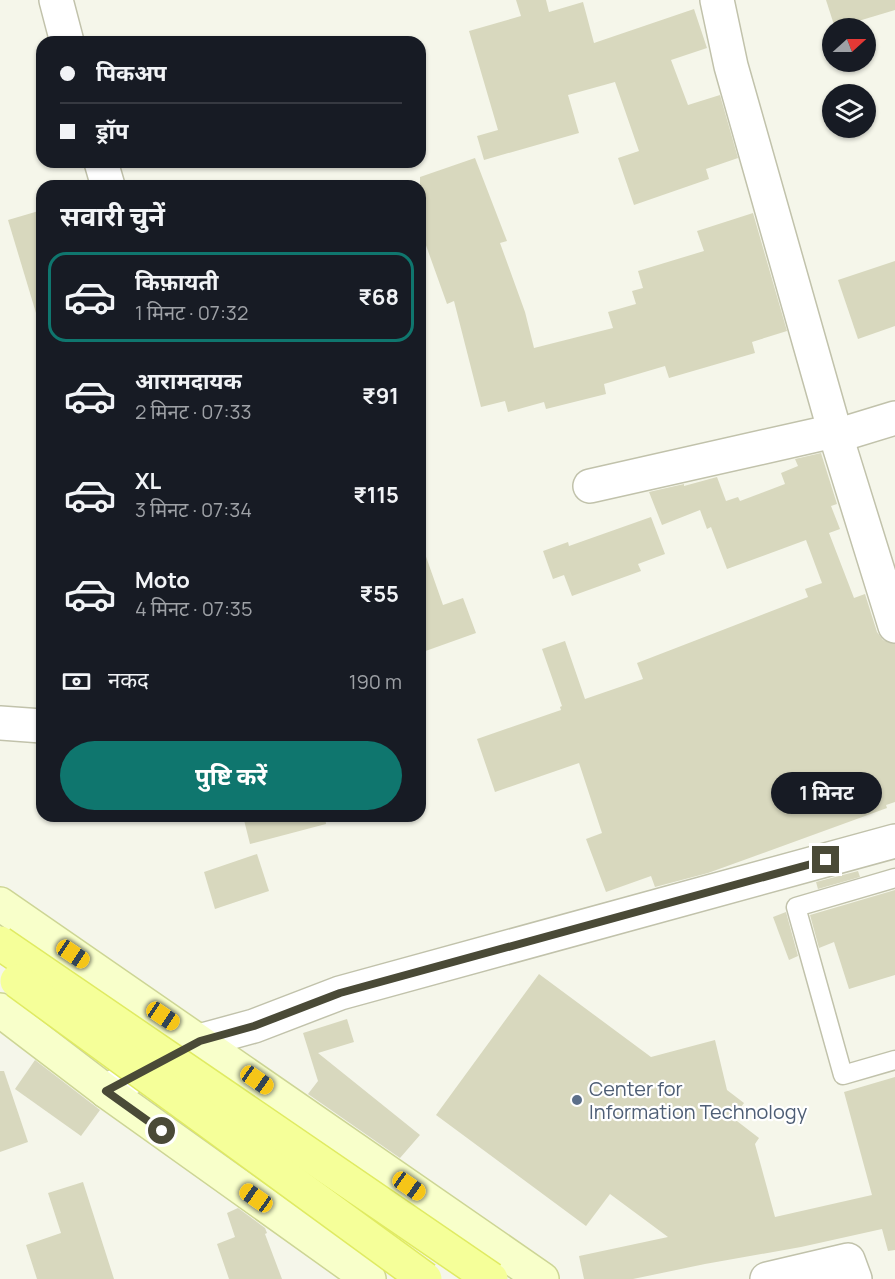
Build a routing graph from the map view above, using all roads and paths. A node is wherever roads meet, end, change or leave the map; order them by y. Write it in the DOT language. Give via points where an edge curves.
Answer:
graph roads {
  1 [pos="56,0"];
  2 [pos="717,0"];
  3 [pos="65,36"];
  4 [pos="895,418"];
  5 [pos="835,433"];
  6 [pos="591,486"];
  7 [pos="895,626"];
  8 [pos="0,723"];
  9 [pos="36,726"];
  10 [pos="895,841"];
  11 [pos="895,878"];
  12 [pos="0,904"];
  13 [pos="0,943"];
  14 [pos="0,968"];
  15 [pos="0,1010"];
  16 [pos="200,1041"];
  17 [pos="895,1060"];
  18 [pos="106,1091"];
  19 [pos="369,1279"];
  20 [pos="425,1279"];
  21 [pos="491,1279"];
  22 [pos="542,1279"];
  23 [pos="767,1279"];
  24 [pos="855,1279"];
  1 -- 3 [label="street"];
  2 -- 5 [label="street" via="731,66"];
  4 -- 5 [label="street"];
  5 -- 6 [label="street"];
  5 -- 7 [label="street"];
  8 -- 9 [label="street"];
  10 -- 16 [label="street" via="340,993 254,1026"];
  11 -- 17 [label="lane" via="796,907 843,1075"];
  12 -- 16 [label="main road"];
  13 -- 21 [label="main road, bridge"];
  14 -- 20 [label="main road, bridge"];
  15 -- 18 [label="main road"];
  16 -- 18 [label="street"];
  16 -- 22 [label="main road"];
  18 -- 19 [label="main road"];
  23 -- 24 [label="street" via="848,1260"];
}
